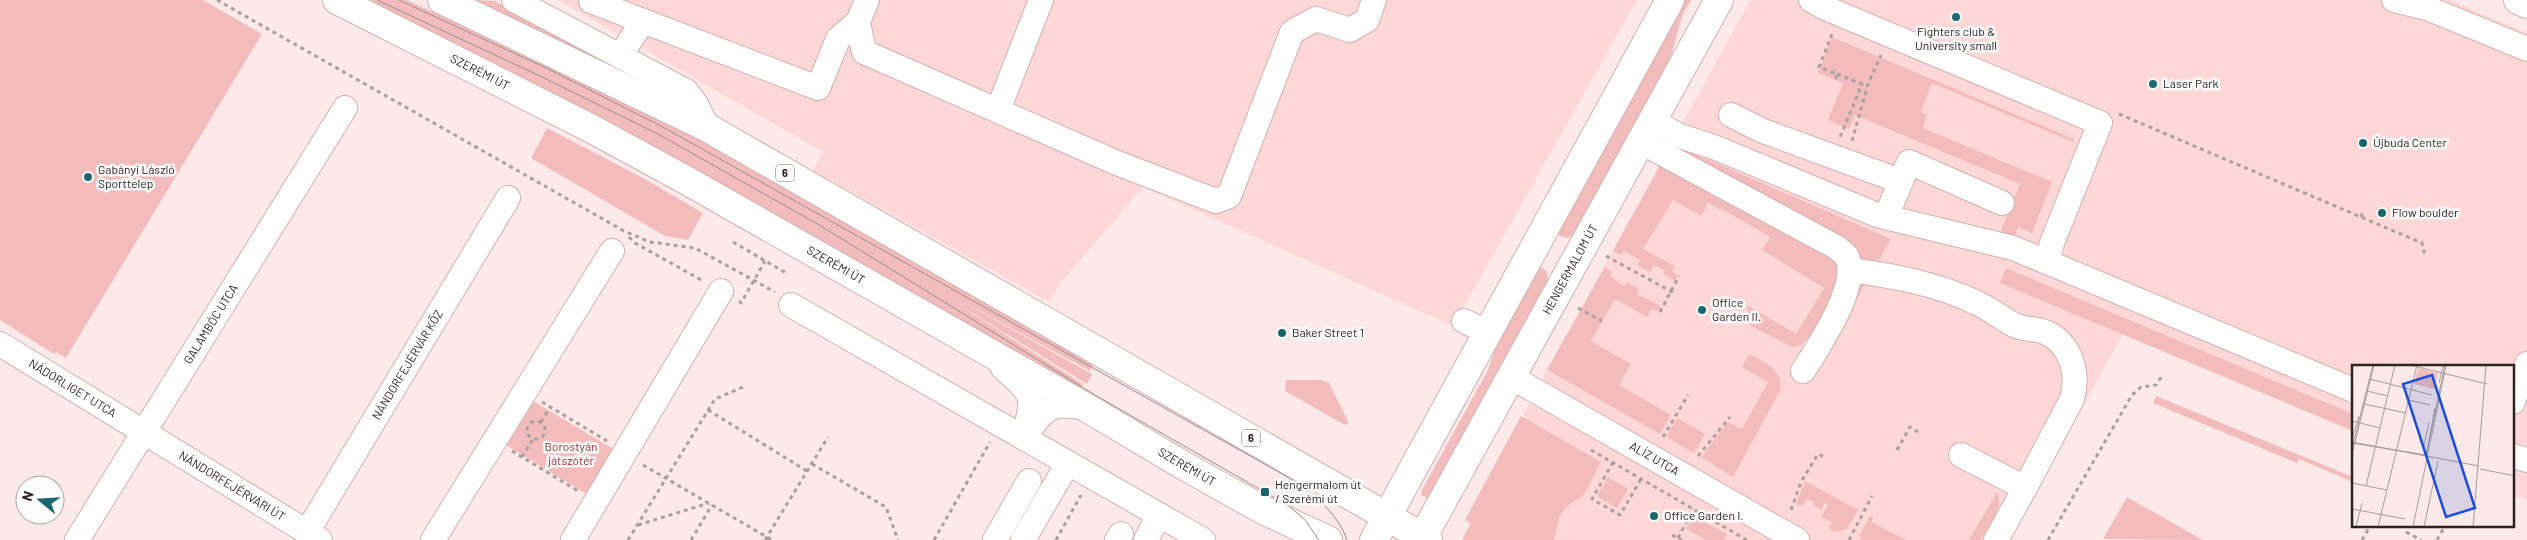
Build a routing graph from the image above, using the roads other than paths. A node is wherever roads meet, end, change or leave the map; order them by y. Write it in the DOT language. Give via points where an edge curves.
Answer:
graph roads {
  1 [pos="337,0"];
  2 [pos="442,0"];
  3 [pos="514,0"];
  4 [pos="591,0"];
  5 [pos="867,0"];
  6 [pos="1041,0"];
  7 [pos="1374,0"];
  8 [pos="1811,0"];
  9 [pos="2394,0"];
  10 [pos="2518,0"];
  11 [pos="1665,2"];
  12 [pos="1720,2"];
  13 [pos="2527,4"];
  14 [pos="642,20"];
  15 [pos="858,22"];
  16 [pos="2527,49"];
  17 [pos="620,56"];
  18 [pos="345,108"];
  19 [pos="998,110"];
  20 [pos="1731,115"];
  21 [pos="708,128"];
  22 [pos="1647,132"];
  23 [pos="1900,181"];
  24 [pos="508,198"];
  25 [pos="2002,203"];
  26 [pos="1886,217"];
  27 [pos="618,241"];
  28 [pos="1535,246"];
  29 [pos="2047,262"];
  30 [pos="1573,266"];
  31 [pos="1850,270"];
  32 [pos="721,291"];
  33 [pos="791,305"];
  34 [pos="0,344"];
  35 [pos="975,344"];
  36 [pos="2527,364"];
  37 [pos="1803,371"];
  38 [pos="1511,377"];
  39 [pos="2352,390"];
  40 [pos="2514,399"];
  41 [pos="1087,408"];
  42 [pos="144,433"];
  43 [pos="1024,438"];
  44 [pos="1961,456"];
  45 [pos="2514,456"];
  46 [pos="2527,460"];
  47 [pos="1068,463"];
  48 [pos="1029,481"];
  49 [pos="2024,488"];
  50 [pos="1263,510"];
  51 [pos="1160,515"];
  52 [pos="1387,516"];
  53 [pos="314,536"];
  54 [pos="997,539"];
  55 [pos="1424,539"];
  56 [pos="77,540"];
  57 [pos="433,540"];
  58 [pos="572,540"];
  59 [pos="1022,540"];
  60 [pos="1146,540"];
  61 [pos="1203,540"];
  62 [pos="1294,540"];
  63 [pos="1328,540"];
  64 [pos="1374,540"];
  65 [pos="1797,540"];
  66 [pos="1996,540"];
  1 -- 35 [label="main road, SZERÉMI ÚT" via="626,147"];
  2 -- 21 [label="main road, 6"];
  3 -- 17 [label="street"];
  4 -- 14 [label="street"];
  5 -- 15 [label="street"];
  6 -- 19 [label="street"];
  7 -- 19 [label="street" via="1367,20 1350,30 1316,19 1292,32 1228,196 1216,201 1117,163"];
  8 -- 29 [label="street" via="2043,98 2051,110 2089,130 2102,123"];
  9 -- 16 [label="street" via="2427,8"];
  10 -- 13 [label="main road"];
  11 -- 28 [label="main road"];
  12 -- 22 [label="main road, HENGERMALOM ÚT"];
  14 -- 15 [label="street" via="818,88 838,39"];
  14 -- 17 [label="street"];
  15 -- 19 [label="street" via="864,52"];
  17 -- 21 [label="street" via="686,91"];
  18 -- 42 [label="street, GALAMBÓC UTCA"];
  20 -- 23 [label="street" via="1763,131"];
  21 -- 52 [label="main road, 6"];
  22 -- 26 [label="street" via="1680,136 1714,147"];
  22 -- 30 [label="main road, HENGERMALOM ÚT"];
  22 -- 31 [label="street" via="1836,247 1846,256"];
  23 -- 25 [label="street" via="1909,162"];
  23 -- 26 [label="street"];
  24 -- 53 [label="street, NÁNDORFEJÉRVÁR KÖZ"];
  26 -- 29 [label="street" via="2013,248"];
  27 -- 57 [label="street"];
  28 -- 30 [label="main road"];
  28 -- 52 [label="main road" via="1475,327"];
  29 -- 39 [label="street"];
  30 -- 38 [label="main road, HENGERMALOM ÚT"];
  31 -- 37 [label="street" via="1833,319"];
  31 -- 49 [label="street" via="1904,277 1934,285 1999,314 2015,326 2048,333 2064,348 2074,366 2072,399"];
  32 -- 58 [label="street"];
  33 -- 43 [label="street"];
  34 -- 42 [label="street, NÁDORLIGET UTCA"];
  35 -- 41 [label="main road, SZERÉMI ÚT"];
  35 -- 43 [label="street" via="1026,388 1031,399"];
  36 -- 40 [label="street"];
  38 -- 55 [label="main road, HENGERMALOM ÚT"];
  38 -- 65 [label="street, ALÍZ UTCA"];
  41 -- 43 [label="street" via="1062,404 1050,408"];
  41 -- 50 [label="main road, SZERÉMI ÚT"];
  42 -- 53 [label="street, NÁNDORFEJÉRVÁRI ÚT"];
  42 -- 56 [label="street, GALAMBÓC UTCA"];
  43 -- 47 [label="street"];
  44 -- 49 [label="street"];
  45 -- 46 [label="street"];
  47 -- 51 [label="street"];
  47 -- 59 [label="street"];
  48 -- 54 [label="street"];
  49 -- 66 [label="street"];
  50 -- 62 [label="main road"];
  50 -- 63 [label="main road, SZERÉMI ÚT"];
  51 -- 60 [label="street"];
  51 -- 61 [label="street"];
  52 -- 55 [label="main road, 6"];
  52 -- 64 [label="main road"];
}
